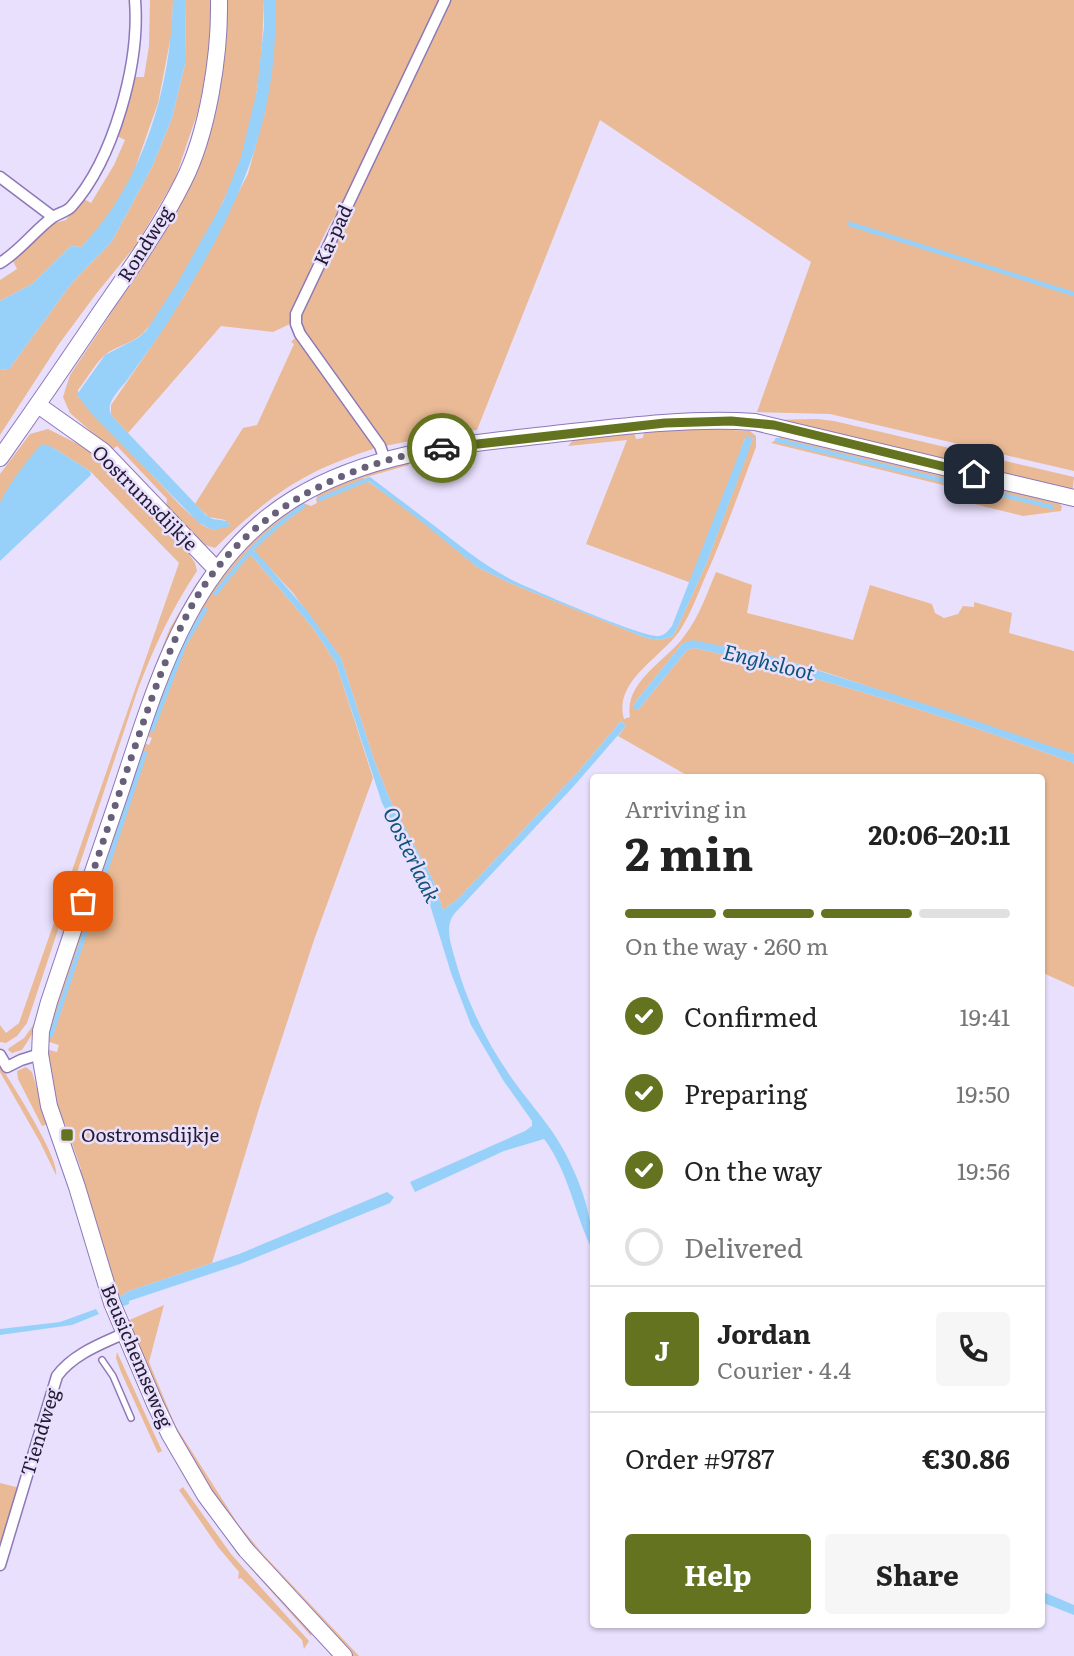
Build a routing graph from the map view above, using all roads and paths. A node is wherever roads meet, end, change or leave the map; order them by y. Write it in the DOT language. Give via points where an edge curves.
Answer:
graph roads {
  1 [pos="135,0"];
  2 [pos="219,0"];
  3 [pos="445,0"];
  4 [pos="0,177"];
  5 [pos="53,217"];
  6 [pos="0,263"];
  7 [pos="38,405"];
  8 [pos="0,458"];
  9 [pos="385,460"];
  10 [pos="1074,498"];
  11 [pos="216,569"];
  12 [pos="40,1054"];
  13 [pos="0,1055"];
  14 [pos="125,1333"];
  15 [pos="102,1360"];
  16 [pos="131,1418"];
  17 [pos="0,1565"];
  18 [pos="344,1656"];
  1 -- 5 [label="street" via="130,75 118,116 85,186 69,209"];
  2 -- 7 [label="street, Rondweg" via="211,87 184,181 145,248"];
  3 -- 9 [label="street, Ka-pad" via="296,314 300,334 380,446"];
  4 -- 5 [label="street"];
  5 -- 6 [label="street"];
  7 -- 8 [label="street, Rondweg"];
  7 -- 11 [label="street, Oostrumsdijkje" via="103,451"];
  9 -- 10 [label="street" via="464,444 665,423 755,422"];
  9 -- 11 [label="street" via="343,474 295,499 253,531"];
  11 -- 12 [label="street" via="193,604 160,675 47,1009"];
  12 -- 13 [label="street" via="7,1067"];
  12 -- 14 [label="street, Beusichemseweg" via="49,1106 111,1303"];
  14 -- 17 [label="street, Tiendweg" via="74,1359 57,1376"];
  14 -- 18 [label="street, Beusichemseweg" via="170,1435 205,1495 246,1550"];
  15 -- 16 [label="lane"];
}
